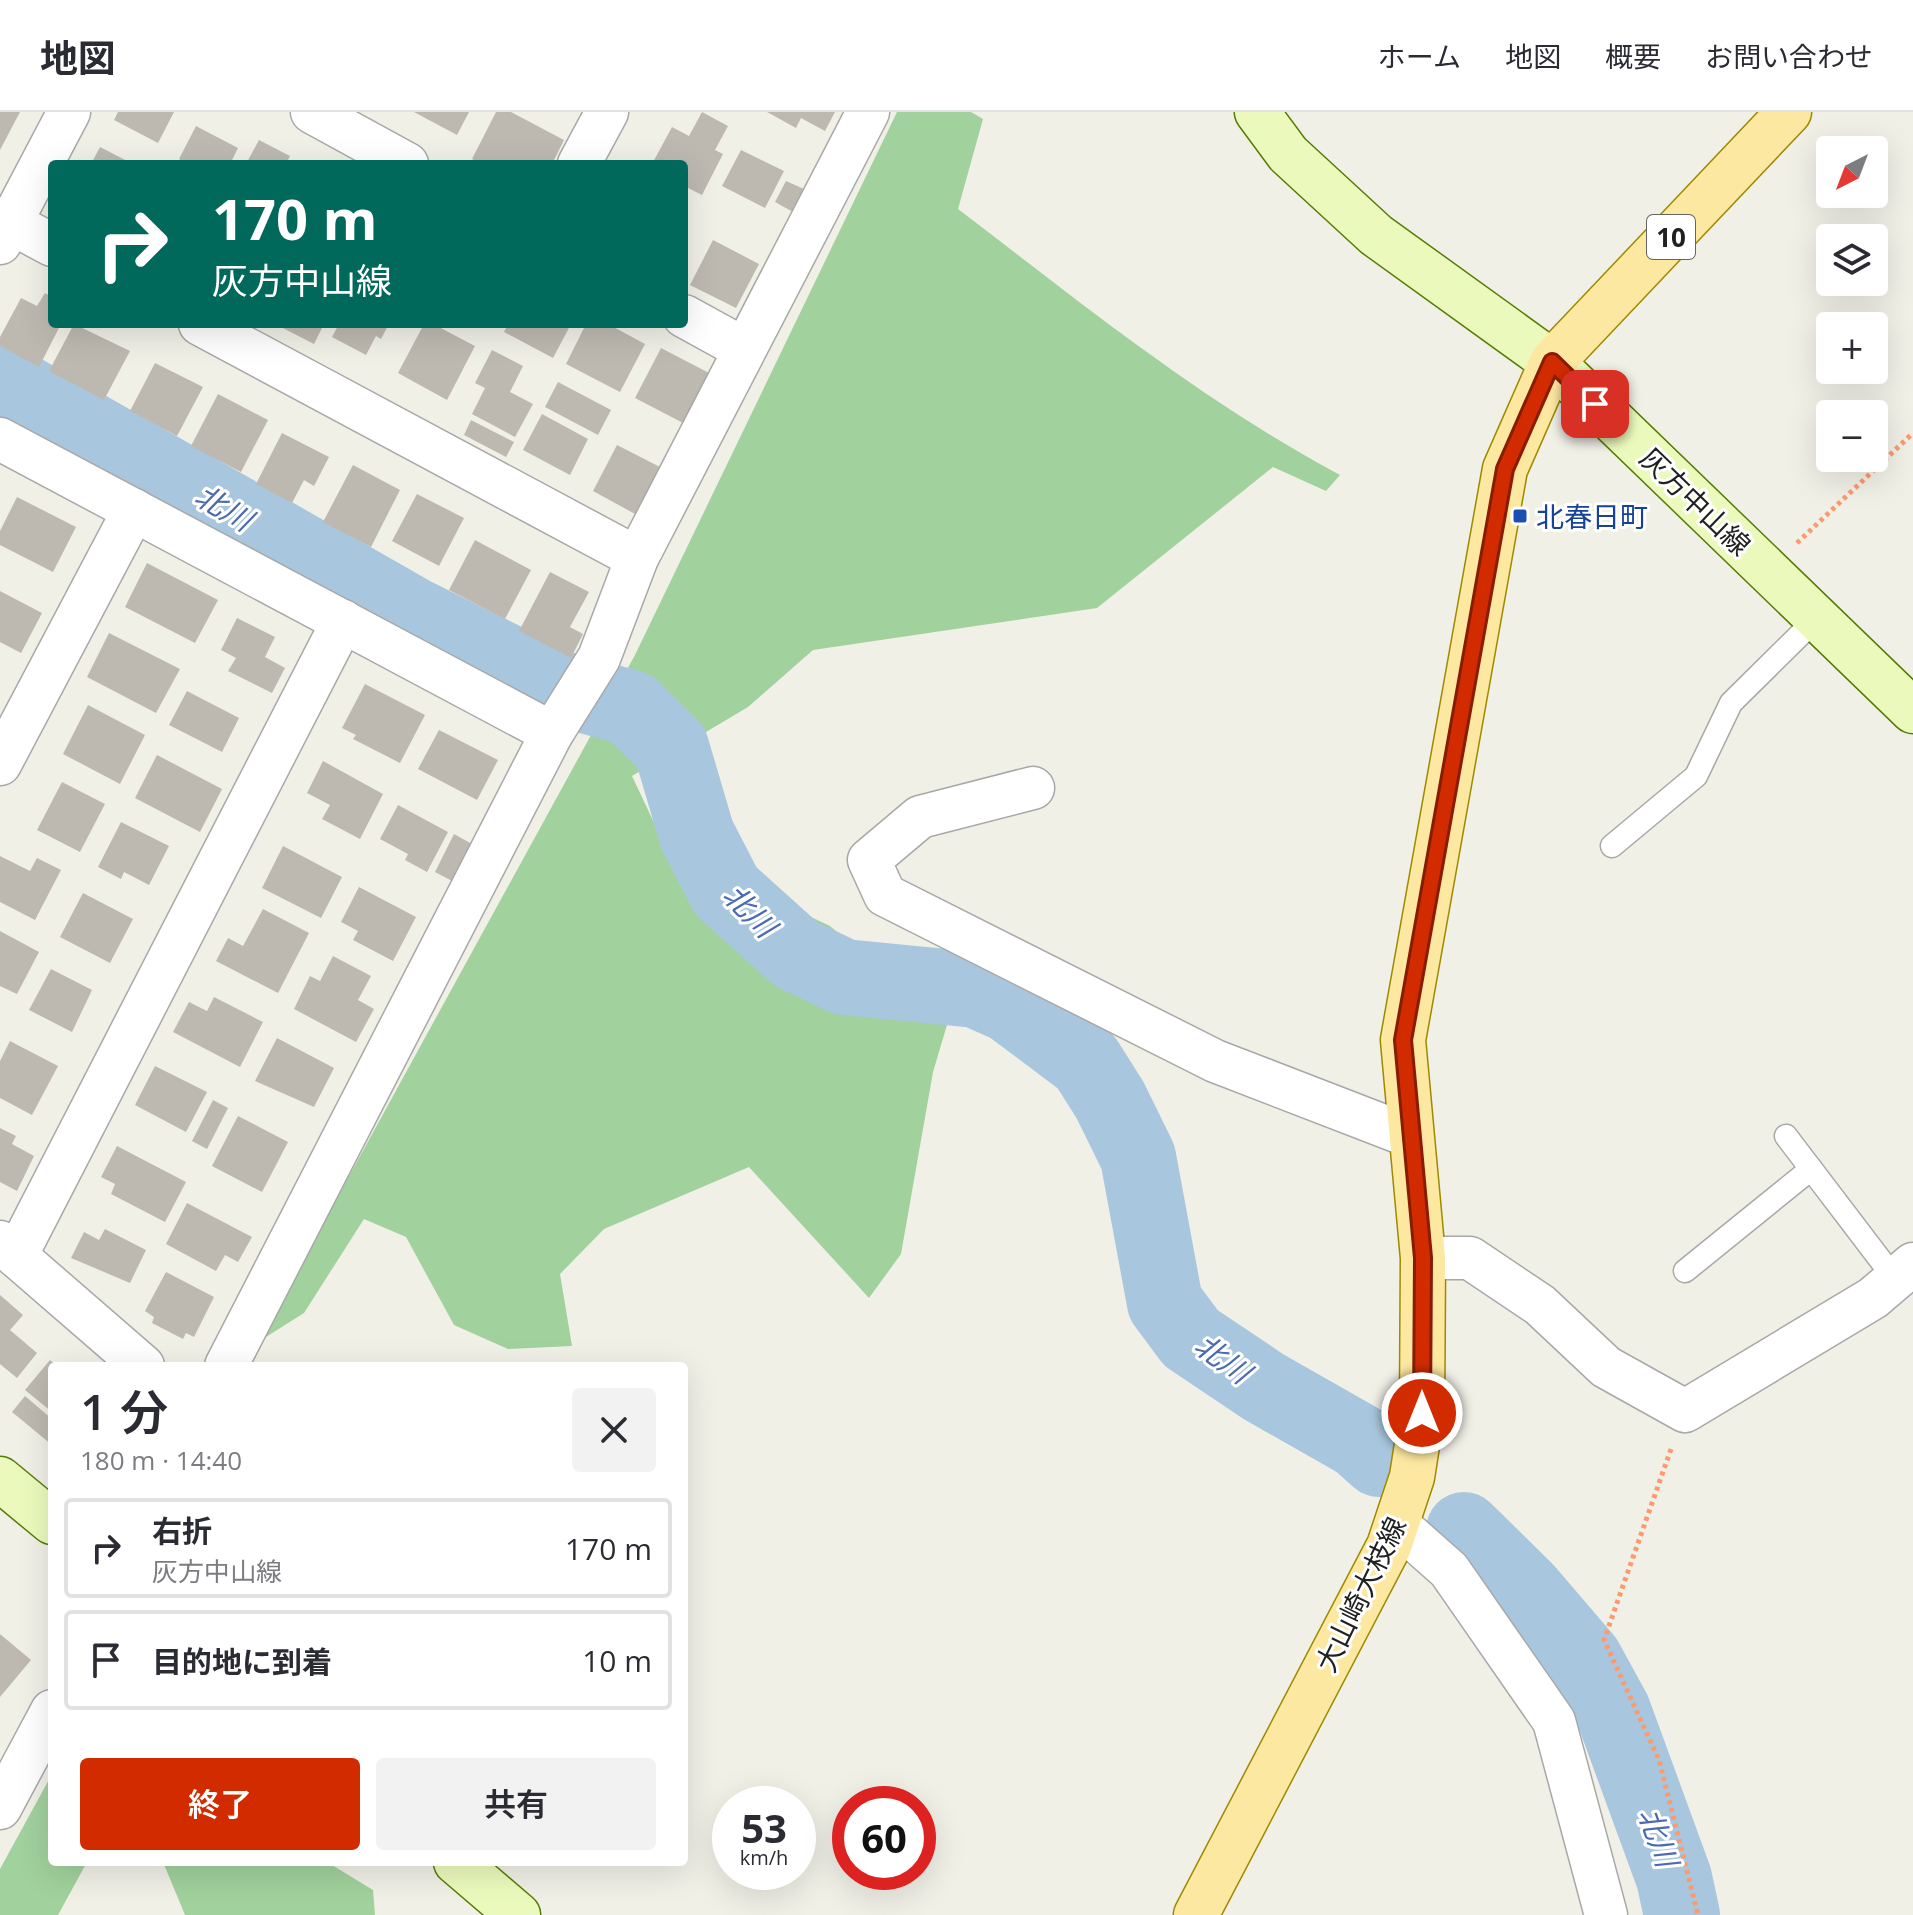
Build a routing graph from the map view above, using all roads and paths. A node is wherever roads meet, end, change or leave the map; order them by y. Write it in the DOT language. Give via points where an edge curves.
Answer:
graph roads {
  1 [pos="69,112"];
  2 [pos="607,112"];
  3 [pos="868,112"];
  4 [pos="1257,112"];
  5 [pos="1789,112"];
  6 [pos="331,117"];
  7 [pos="401,160"];
  8 [pos="581,160"];
  9 [pos="5,233"];
  10 [pos="48,244"];
  11 [pos="688,318"];
  12 [pos="207,328"];
  13 [pos="744,349"];
  14 [pos="1552,362"];
  15 [pos="1913,433"];
  16 [pos="0,439"];
  17 [pos="134,510"];
  18 [pos="637,558"];
  19 [pos="1768,571"];
  20 [pos="1817,618"];
  21 [pos="343,621"];
  22 [pos="1913,711"];
  23 [pos="552,733"];
  24 [pos="0,764"];
  25 [pos="1033,788"];
  26 [pos="1612,846"];
  27 [pos="1786,1136"];
  28 [pos="1412,1137"];
  29 [pos="1811,1169"];
  30 [pos="8,1249"];
  31 [pos="1423,1258"];
  32 [pos="1685,1271"];
  33 [pos="1904,1272"];
  34 [pos="138,1362"];
  35 [pos="228,1362"];
  36 [pos="1685,1411"];
  37 [pos="0,1479"];
  38 [pos="48,1519"];
  39 [pos="1397,1524"];
  40 [pos="48,1716"];
  41 [pos="11,1758"];
  42 [pos="0,1808"];
  43 [pos="461,1866"];
  44 [pos="518,1915"];
  45 [pos="1196,1915"];
  46 [pos="1606,1915"];
  47 [pos="1698,1915"];
  1 -- 9 [label="street"];
  2 -- 8 [label="street"];
  3 -- 13 [label="street"];
  4 -- 14 [label="main road, 灰方中山線" via="1288,154 1376,235"];
  5 -- 14 [label="main road, 大山崎大枝線 / 10"];
  6 -- 7 [label="street"];
  9 -- 10 [label="street"];
  11 -- 13 [label="street"];
  12 -- 18 [label="street"];
  13 -- 18 [label="street"];
  14 -- 19 [label="main road, 灰方中山線"];
  14 -- 28 [label="main road, 大山崎大枝線 / 10" via="1505,469 1403,1040"];
  15 -- 19 [label="path"];
  16 -- 17 [label="street"];
  17 -- 21 [label="street"];
  17 -- 24 [label="street"];
  18 -- 23 [label="street" via="599,658"];
  19 -- 20 [label="main road, 灰方中山線"];
  20 -- 22 [label="main road, 灰方中山線"];
  20 -- 26 [label="lane" via="1731,703 1696,776"];
  21 -- 23 [label="street"];
  21 -- 30 [label="street"];
  23 -- 35 [label="street"];
  25 -- 28 [label="street" via="920,817 869,860 885,895 1215,1061"];
  27 -- 29 [label="lane"];
  28 -- 31 [label="main road, 大山崎大枝線 / 10"];
  29 -- 32 [label="lane"];
  29 -- 33 [label="lane"];
  30 -- 34 [label="street"];
  31 -- 36 [label="street" via="1470,1258 1540,1305 1606,1367"];
  31 -- 39 [label="main road, 大山崎大枝線 / 10" via="1422,1413 1412,1477"];
  33 -- 36 [label="street" via="1873,1298"];
  36 -- 47 [label="path" via="1604,1640 1659,1760"];
  37 -- 38 [label="main road"];
  39 -- 45 [label="main road, 大山崎大枝線 / 10"];
  39 -- 46 [label="street" via="1449,1570 1554,1721"];
  40 -- 41 [label="street"];
  41 -- 42 [label="street"];
  43 -- 44 [label="main road"];
}
